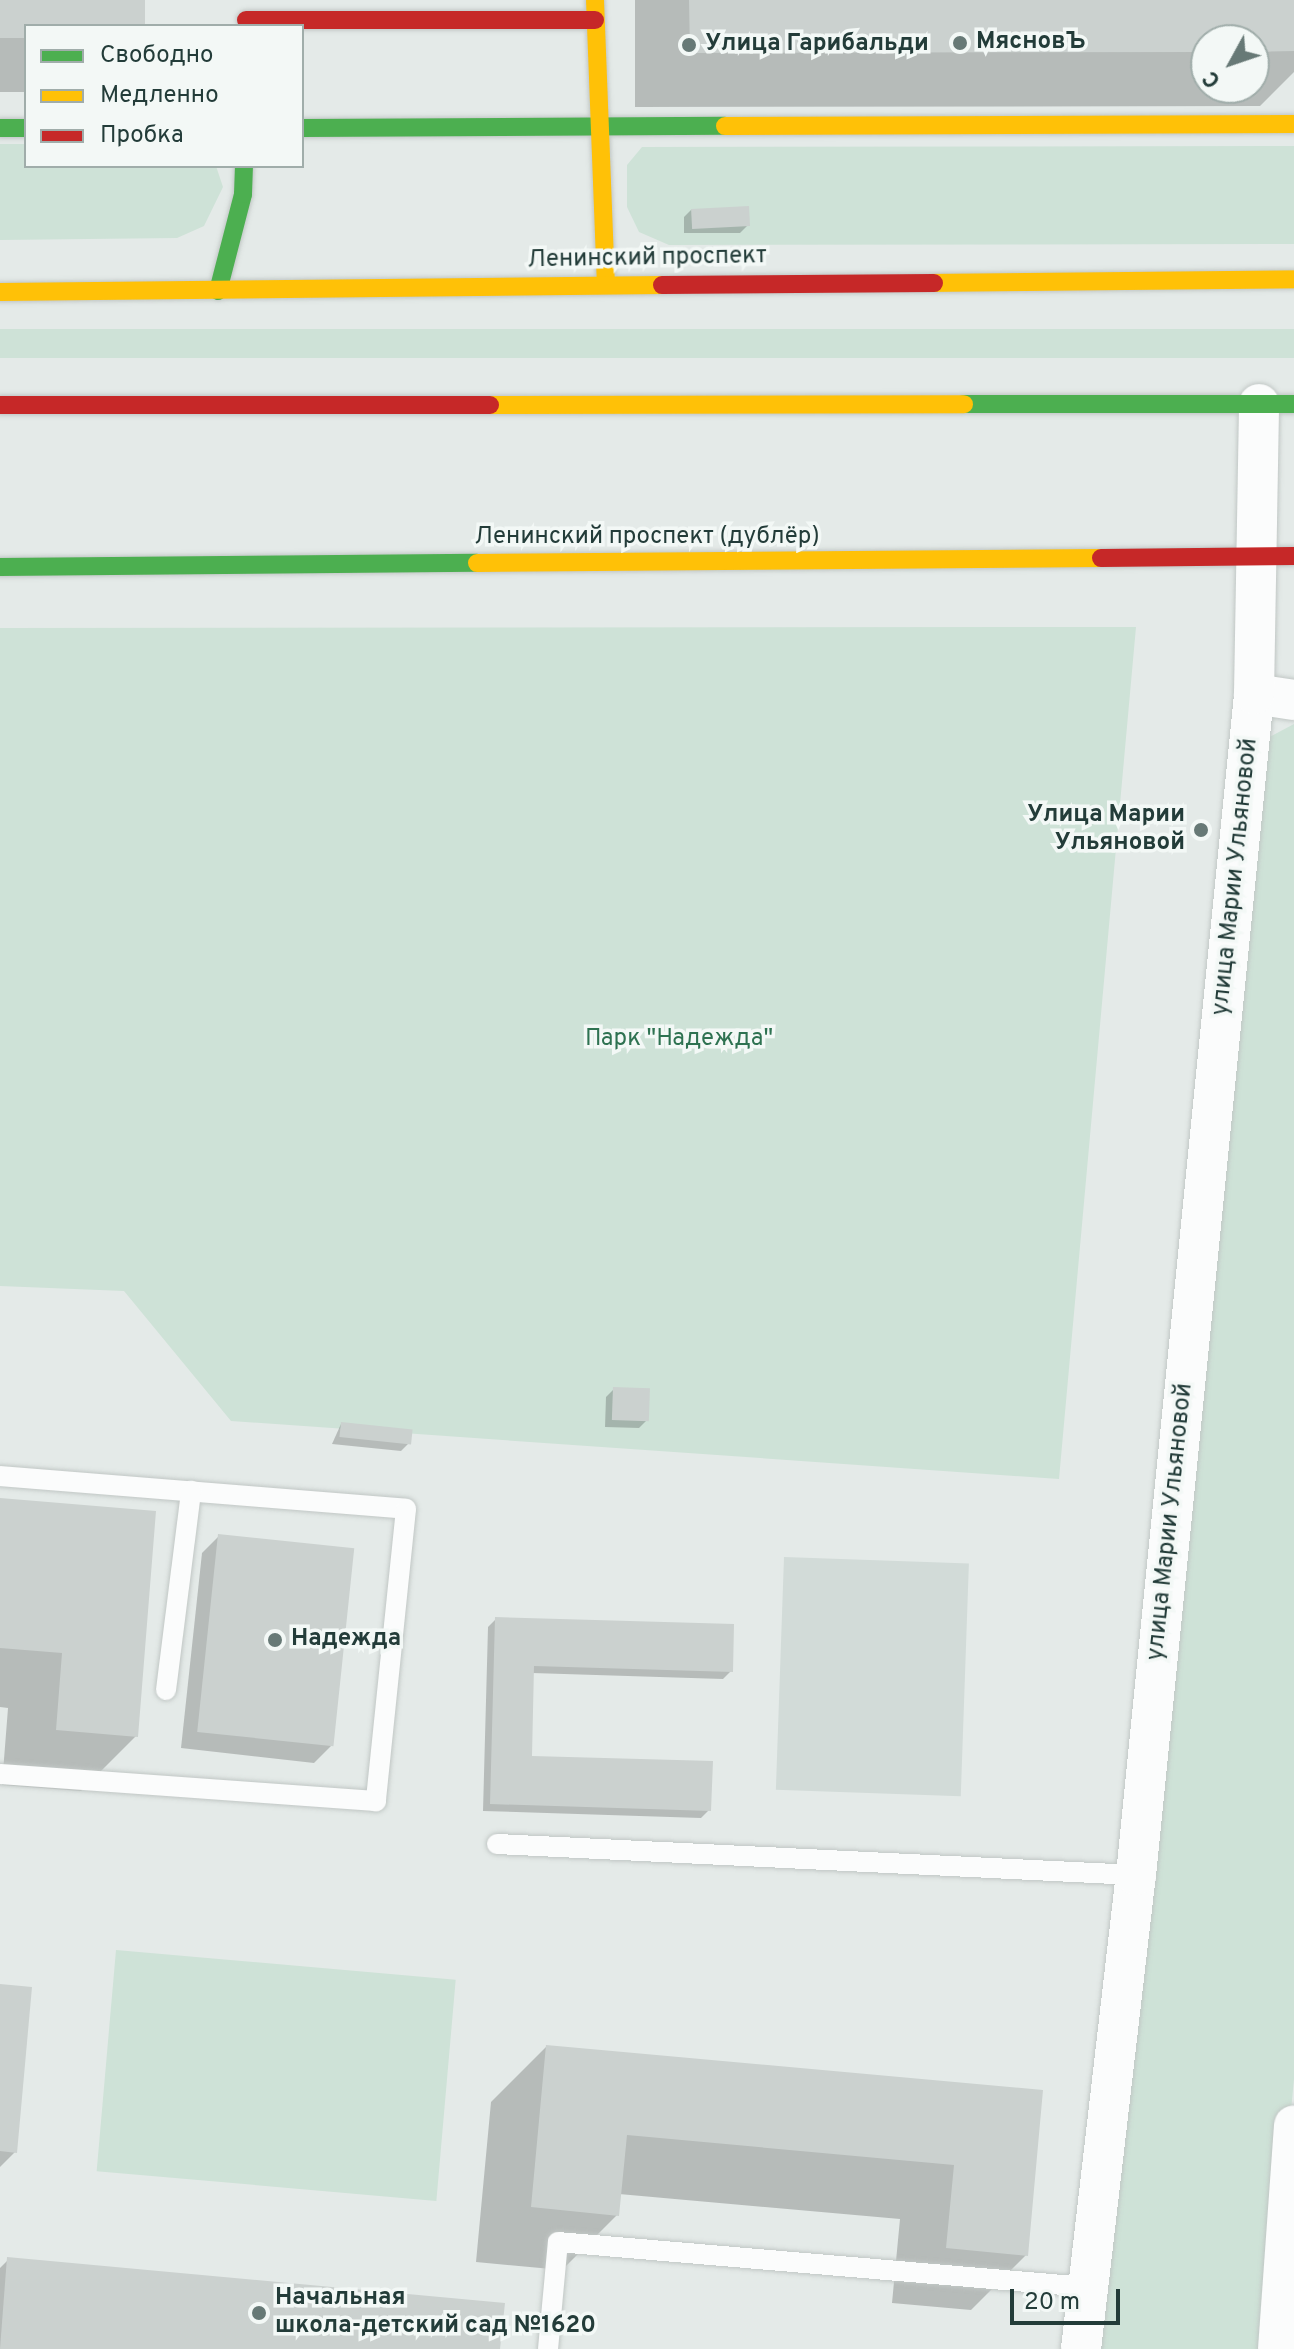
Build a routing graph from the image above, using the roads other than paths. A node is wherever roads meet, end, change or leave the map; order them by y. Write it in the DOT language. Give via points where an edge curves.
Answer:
graph roads {
  1 [pos="246,0"];
  2 [pos="595,0"];
  3 [pos="595,20"];
  4 [pos="246,23"];
  5 [pos="1294,124"];
  6 [pos="598,127"];
  7 [pos="0,128"];
  8 [pos="24,128"];
  9 [pos="304,128"];
  10 [pos="244,168"];
  11 [pos="1294,279"];
  12 [pos="606,283"];
  13 [pos="218,291"];
  14 [pos="0,292"];
  15 [pos="1276,404"];
  16 [pos="0,405"];
  17 [pos="1275,557"];
  18 [pos="0,567"];
  19 [pos="1254,694"];
  20 [pos="1294,700"];
  21 [pos="0,1476"];
  22 [pos="191,1491"];
  23 [pos="166,1690"];
  24 [pos="0,1774"];
  25 [pos="497,1844"];
  26 [pos="1136,1875"];
  27 [pos="1294,2126"];
  28 [pos="1086,2287"];
  29 [pos="1284,2333"];
  30 [pos="548,2349"];
  31 [pos="1081,2349"];
  1 -- 4 [label="street"];
  2 -- 3 [label="street"];
  3 -- 4 [label="street"];
  3 -- 6 [label="street"];
  5 -- 6 [label="street"];
  6 -- 9 [label="street"];
  6 -- 12 [label="street"];
  7 -- 8 [label="street"];
  10 -- 13 [label="street" via="243,194"];
  11 -- 12 [label="street, Ленинский проспект"];
  12 -- 13 [label="street, Ленинский проспект"];
  13 -- 14 [label="street, Ленинский проспект"];
  15 -- 16 [label="street"];
  15 -- 17 [label="street, улица Марии Ульяновой"];
  17 -- 18 [label="street, Ленинский проспект (дублёр)"];
  17 -- 19 [label="street, улица Марии Ульяновой"];
  19 -- 20 [label="street"];
  19 -- 26 [label="street, улица Марии Ульяновой"];
  21 -- 22 [label="lane"];
  22 -- 23 [label="lane"];
  22 -- 24 [label="lane" via="406,1509 376,1801"];
  25 -- 26 [label="lane"];
  26 -- 28 [label="street, улица Марии Ульяновой"];
  27 -- 29 [label="street"];
  28 -- 30 [label="lane" via="558,2242"];
  28 -- 31 [label="street, улица Марии Ульяновой"];
}
